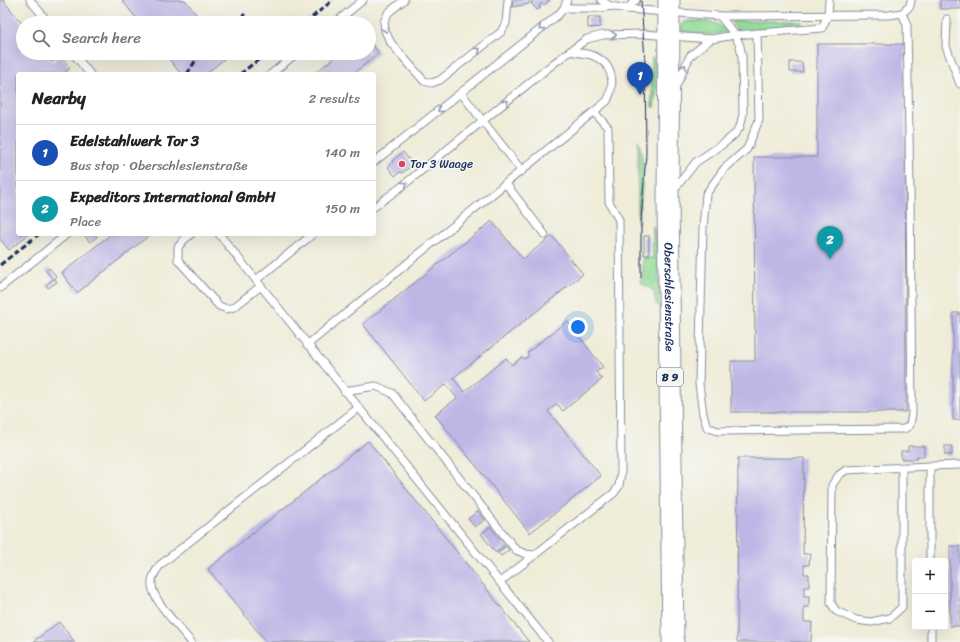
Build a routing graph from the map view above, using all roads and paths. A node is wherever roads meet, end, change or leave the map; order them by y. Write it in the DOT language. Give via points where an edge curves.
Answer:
graph roads {
  1 [pos="30,0"];
  2 [pos="363,0"];
  3 [pos="404,0"];
  4 [pos="508,0"];
  5 [pos="567,0"];
  6 [pos="601,0"];
  7 [pos="636,0"];
  8 [pos="829,0"];
  9 [pos="911,0"];
  10 [pos="610,6"];
  11 [pos="669,7"];
  12 [pos="564,8"];
  13 [pos="627,9"];
  14 [pos="902,13"];
  15 [pos="828,15"];
  16 [pos="43,16"];
  17 [pos="343,16"];
  18 [pos="720,16"];
  19 [pos="947,19"];
  20 [pos="757,33"];
  21 [pos="735,35"];
  22 [pos="669,36"];
  23 [pos="711,39"];
  24 [pos="570,51"];
  25 [pos="79,60"];
  26 [pos="288,60"];
  27 [pos="88,72"];
  28 [pos="273,72"];
  29 [pos="960,84"];
  30 [pos="461,93"];
  31 [pos="669,103"];
  32 [pos="594,113"];
  33 [pos="483,121"];
  34 [pos="376,160"];
  35 [pos="522,171"];
  36 [pos="506,184"];
  37 [pos="668,197"];
  38 [pos="376,206"];
  39 [pos="545,235"];
  40 [pos="65,236"];
  41 [pos="189,236"];
  42 [pos="221,236"];
  43 [pos="311,236"];
  44 [pos="256,280"];
  45 [pos="261,286"];
  46 [pos="0,288"];
  47 [pos="307,345"];
  48 [pos="344,391"];
  49 [pos="358,408"];
  50 [pos="960,465"];
  51 [pos="930,466"];
  52 [pos="902,467"];
  53 [pos="535,555"];
  54 [pos="930,558"];
  55 [pos="500,582"];
  56 [pos="930,630"];
  57 [pos="191,642"];
  58 [pos="548,642"];
  59 [pos="673,642"];
  60 [pos="931,642"];
  1 -- 16 [label="lane"];
  2 -- 17 [label="lane"];
  3 -- 4 [label="lane, one-way" via="388,13 384,22 385,31 391,42 424,81 432,83 440,80 500,32 506,23"];
  5 -- 12 [label="lane"];
  6 -- 10 [label="lane"];
  7 -- 13 [label="lane"];
  8 -- 15 [label="lane"];
  9 -- 14 [label="lane" via="910,6"];
  10 -- 12 [label="lane"];
  10 -- 13 [label="lane"];
  11 -- 13 [label="lane"];
  11 -- 18 [label="lane"];
  11 -- 22 [label="main road, Oberschlesienstraße / B 9"];
  12 -- 30 [label="lane, one-way"];
  14 -- 15 [label="lane"];
  14 -- 20 [label="lane" via="907,25 912,413 910,425 904,429 718,430 707,427 699,384 706,194 724,169 747,149 759,120"];
  15 -- 18 [label="lane"];
  15 -- 20 [label="lane" via="822,28"];
  18 -- 21 [label="lane"];
  19 -- 29 [label="lane" via="946,46"];
  20 -- 21 [label="lane"];
  21 -- 23 [label="lane"];
  21 -- 37 [label="lane" via="742,57 743,114 740,127 723,144 696,162"];
  22 -- 23 [label="lane"];
  24 -- 22 [label="lane, one-way" via="587,39 603,35"];
  22 -- 31 [label="main road, Oberschlesienstraße / B 9"];
  31 -- 23 [label="lane, one-way" via="690,56"];
  24 -- 32 [label="lane" via="601,60 610,70 612,92 607,101"];
  33 -- 24 [label="lane, one-way"];
  25 -- 27 [label="lane"];
  26 -- 28 [label="lane"];
  30 -- 33 [label="lane"];
  30 -- 34 [label="lane, one-way"];
  31 -- 37 [label="main road, Oberschlesienstraße / B 9"];
  32 -- 35 [label="lane"];
  32 -- 53 [label="lane" via="608,128 609,202 619,220 619,486 614,493"];
  33 -- 35 [label="lane"];
  38 -- 33 [label="lane, one-way"];
  35 -- 36 [label="lane"];
  36 -- 39 [label="lane"];
  36 -- 47 [label="lane"];
  37 -- 59 [label="main road, Oberschlesienstraße / B 9"];
  40 -- 46 [label="lane"];
  41 -- 45 [label="lane" via="178,248 178,260 219,306 227,309 234,307"];
  42 -- 44 [label="lane"];
  43 -- 44 [label="lane"];
  44 -- 45 [label="lane"];
  45 -- 47 [label="lane"];
  47 -- 48 [label="lane"];
  48 -- 49 [label="lane"];
  48 -- 53 [label="lane" via="376,386 392,393 516,550"];
  49 -- 55 [label="lane"];
  49 -- 57 [label="lane" via="160,565 154,574 152,584 155,597"];
  50 -- 51 [label="lane"];
  51 -- 52 [label="lane"];
  51 -- 54 [label="lane"];
  52 -- 52 [label="lane" via="846,470 832,485 831,603 836,611 856,620 871,622 890,618 902,607"];
  53 -- 55 [label="lane"];
  55 -- 58 [label="lane"];
  56 -- 60 [label="lane"];
}
